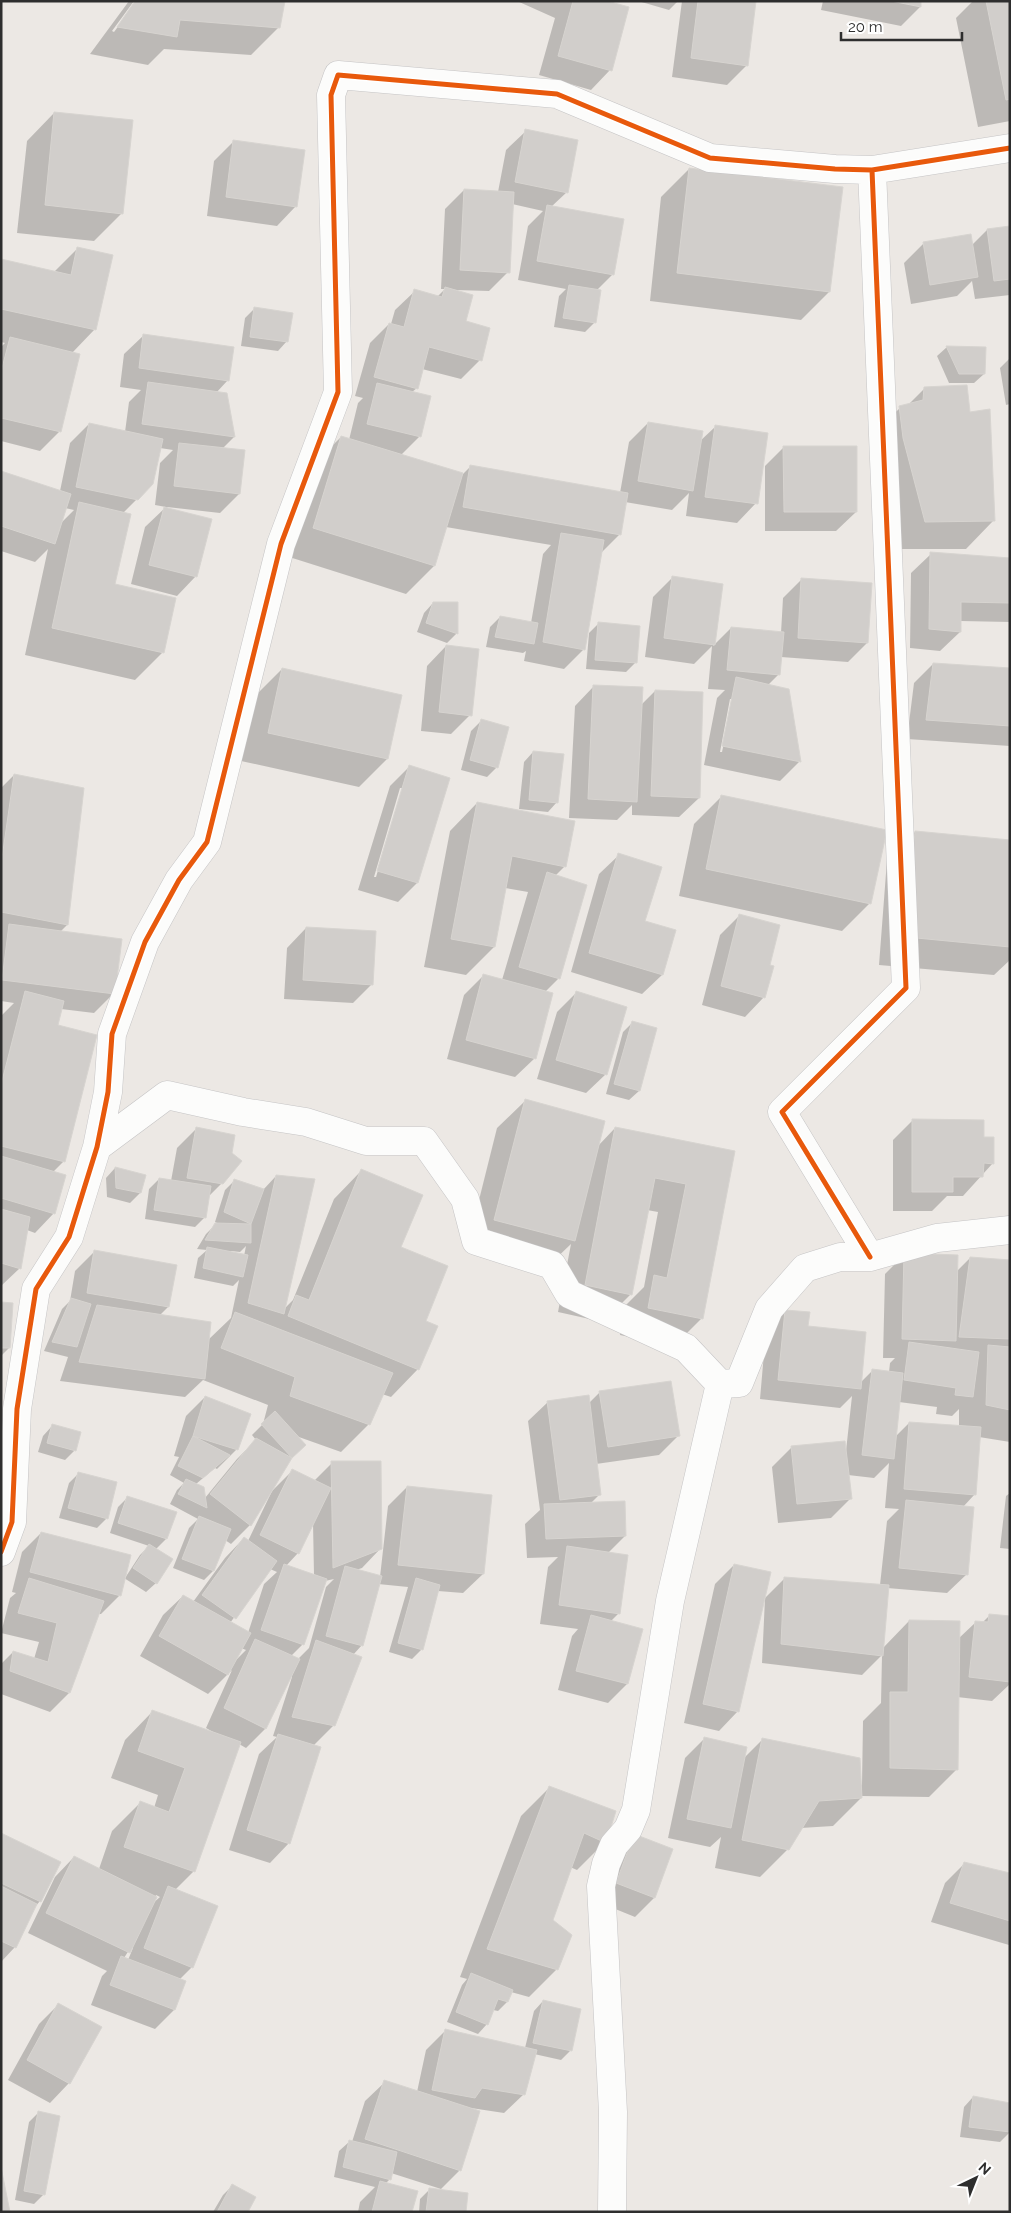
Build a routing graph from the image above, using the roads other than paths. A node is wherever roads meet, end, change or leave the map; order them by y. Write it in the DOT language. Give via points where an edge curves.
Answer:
graph roads {
  1 [pos="1010,148"];
  2 [pos="872,170"];
  3 [pos="97,1147"];
  4 [pos="1010,1230"];
  5 [pos="870,1257"];
  6 [pos="720,1384"];
  7 [pos="1,1552"];
  8 [pos="612,2212"];
  1 -- 2 [label="street"];
  2 -- 3 [label="street" via="710,158 557,94 338,76 331,95 338,392 281,544 206,842 179,880 145,942 112,1034 108,1092"];
  2 -- 5 [label="street" via="906,988 782,1112"];
  3 -- 6 [label="street" via="167,1095 306,1122 366,1141 424,1141 465,1199 476,1241 552,1265 568,1294 686,1348"];
  3 -- 7 [label="street" via="69,1237 36,1289 17,1409 12,1522"];
  4 -- 5 [label="street" via="937,1238"];
  5 -- 6 [label="street" via="840,1257 806,1268 769,1309 739,1383"];
  6 -- 8 [label="street" via="670,1601 636,1810 628,1829 614,1845 601,1886 613,2112"];
}
